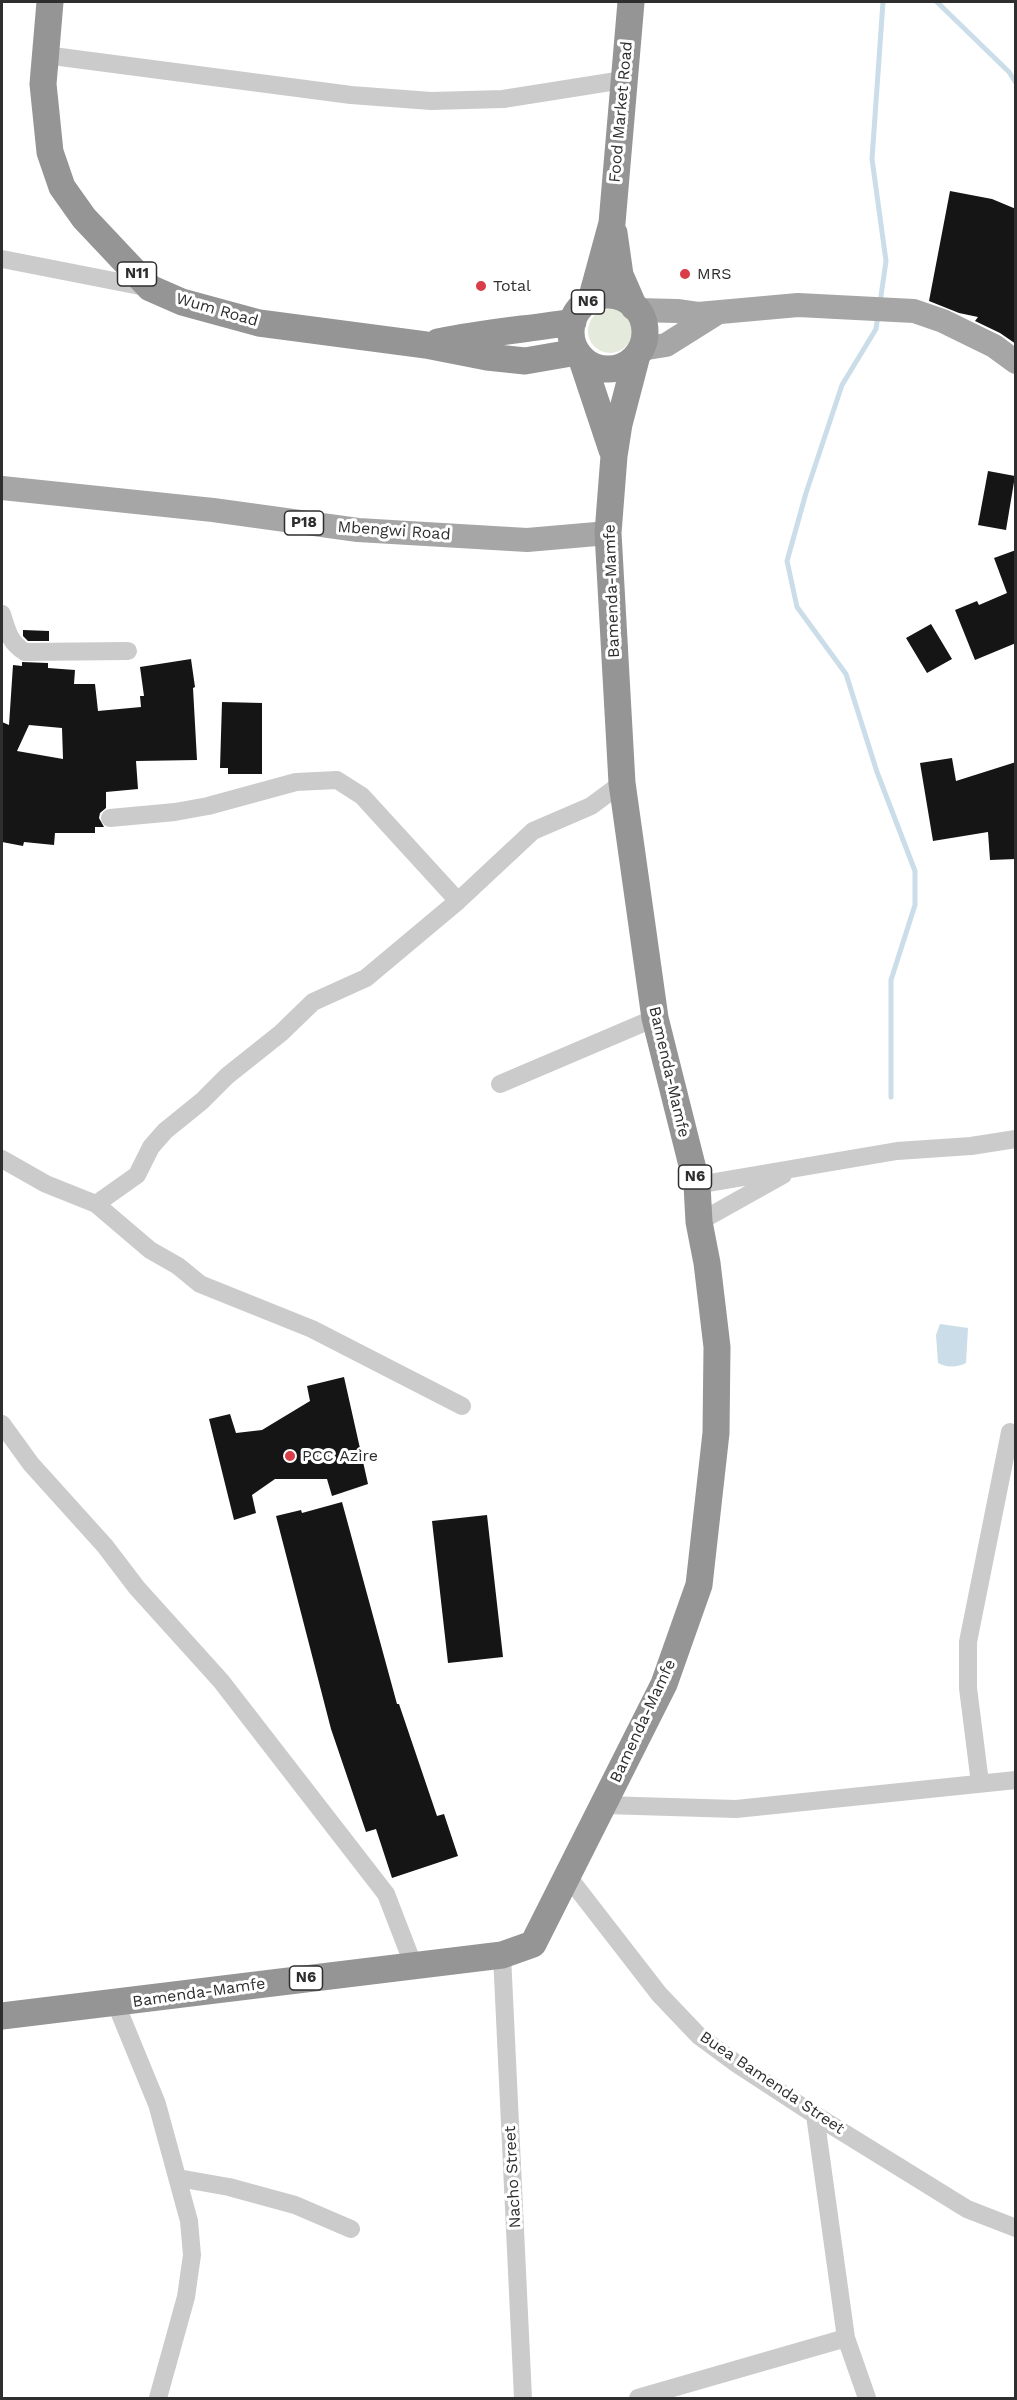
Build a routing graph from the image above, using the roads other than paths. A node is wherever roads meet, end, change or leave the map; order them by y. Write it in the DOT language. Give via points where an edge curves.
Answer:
graph roads {
  1 [pos="50,2"];
  2 [pos="631,2"];
  3 [pos="45,55"];
  4 [pos="623,80"];
  5 [pos="612,223"];
  6 [pos="2,259"];
  7 [pos="150,288"];
  8 [pos="591,300"];
  9 [pos="636,308"];
  10 [pos="718,312"];
  11 [pos="573,322"];
  12 [pos="426,345"];
  13 [pos="639,352"];
  14 [pos="579,355"];
  15 [pos="1016,362"];
  16 [pos="614,456"];
  17 [pos="2,488"];
  18 [pos="608,533"];
  19 [pos="2,614"];
  20 [pos="128,651"];
  21 [pos="622,783"];
  22 [pos="110,818"];
  23 [pos="458,901"];
  24 [pos="655,1018"];
  25 [pos="500,1084"];
  26 [pos="1016,1139"];
  27 [pos="2,1159"];
  28 [pos="798,1166"];
  29 [pos="697,1185"];
  30 [pos="96,1204"];
  31 [pos="699,1222"];
  32 [pos="462,1406"];
  33 [pos="2,1424"];
  34 [pos="1011,1432"];
  35 [pos="1016,1780"];
  36 [pos="980,1783"];
  37 [pos="604,1805"];
  38 [pos="571,1879"];
  39 [pos="502,1955"];
  40 [pos="413,1964"];
  41 [pos="116,2004"];
  42 [pos="2,2016"];
  43 [pos="815,2115"];
  44 [pos="178,2178"];
  45 [pos="1016,2228"];
  46 [pos="351,2229"];
  47 [pos="846,2338"];
  48 [pos="158,2398"];
  49 [pos="523,2398"];
  50 [pos="638,2398"];
  51 [pos="867,2398"];
  1 -- 3 [label="highway, Wum Road / N11"];
  2 -- 4 [label="highway, Food Market Road / N6"];
  3 -- 4 [label="street" via="351,95 431,101 503,99"];
  3 -- 7 [label="highway, Wum Road / N11" via="43,84 50,152 62,187 84,218"];
  4 -- 5 [label="highway, Food Market Road / N6"];
  5 -- 8 [label="highway, Food Market Road / N6"];
  5 -- 9 [label="highway, Food Market Road / N6" via="620,274"];
  6 -- 7 [label="street"];
  7 -- 12 [label="highway, Wum Road / N11" via="182,302 259,323"];
  8 -- 9 [label="highway, N6" via="614,296"];
  8 -- 11 [label="highway, N6"];
  9 -- 10 [label="main road"];
  9 -- 13 [label="highway, N6" via="645,329"];
  10 -- 13 [label="main road" via="666,345"];
  10 -- 15 [label="main road" via="798,305 914,311 994,346"];
  11 -- 12 [label="highway, Wum Road / N11"];
  11 -- 14 [label="highway, N6" via="572,337"];
  12 -- 14 [label="highway, Wum Road / N11" via="525,361"];
  13 -- 14 [label="highway" via="628,363 603,369"];
  13 -- 16 [label="highway, Bamenda-Mamfe / N6"];
  14 -- 16 [label="highway, Bamenda-Mamfe / N6"];
  16 -- 18 [label="highway, Bamenda-Mamfe / N6"];
  17 -- 18 [label="main road, Mbengwi Road / P18" via="358,530 527,540"];
  18 -- 21 [label="highway, Bamenda-Mamfe / N6"];
  19 -- 20 [label="street" via="14,645 25,652"];
  21 -- 23 [label="street" via="591,806 533,831"];
  21 -- 24 [label="highway, Bamenda-Mamfe / N6"];
  22 -- 23 [label="street" via="175,813 296,782 337,780 362,796"];
  23 -- 30 [label="street" via="366,978 313,1002 274,1040 165,1131 151,1147 137,1175"];
  24 -- 25 [label="street"];
  24 -- 29 [label="highway, Bamenda-Mamfe / N6"];
  26 -- 28 [label="street"];
  27 -- 30 [label="street" via="46,1184"];
  28 -- 29 [label="street"];
  28 -- 31 [label="street"];
  29 -- 31 [label="highway, Bamenda-Mamfe / N6"];
  30 -- 32 [label="street" via="150,1250 200,1284 312,1329"];
  31 -- 37 [label="highway, Bamenda-Mamfe / N6" via="717,1347 716,1433 699,1585 664,1684"];
  33 -- 40 [label="street" via="31,1464 221,1681 386,1894"];
  34 -- 36 [label="street" via="968,1642 968,1688"];
  35 -- 36 [label="street"];
  36 -- 37 [label="street" via="736,1809"];
  37 -- 38 [label="highway, Bamenda-Mamfe / N6"];
  38 -- 39 [label="highway, Bamenda-Mamfe / N6" via="533,1944"];
  38 -- 43 [label="street, Buea Bamenda Street" via="659,1994 699,2036"];
  39 -- 40 [label="highway, Bamenda-Mamfe / N6"];
  39 -- 49 [label="street, Nacho Street"];
  40 -- 41 [label="highway, Bamenda-Mamfe / N6"];
  41 -- 42 [label="highway, Bamenda-Mamfe / N6"];
  41 -- 44 [label="street" via="157,2104"];
  43 -- 45 [label="street, Buea Bamenda Street" via="967,2209"];
  43 -- 47 [label="street"];
  44 -- 46 [label="street" via="295,2205"];
  44 -- 48 [label="street" via="192,2255 186,2297"];
  47 -- 50 [label="street"];
  47 -- 51 [label="street"];
}
